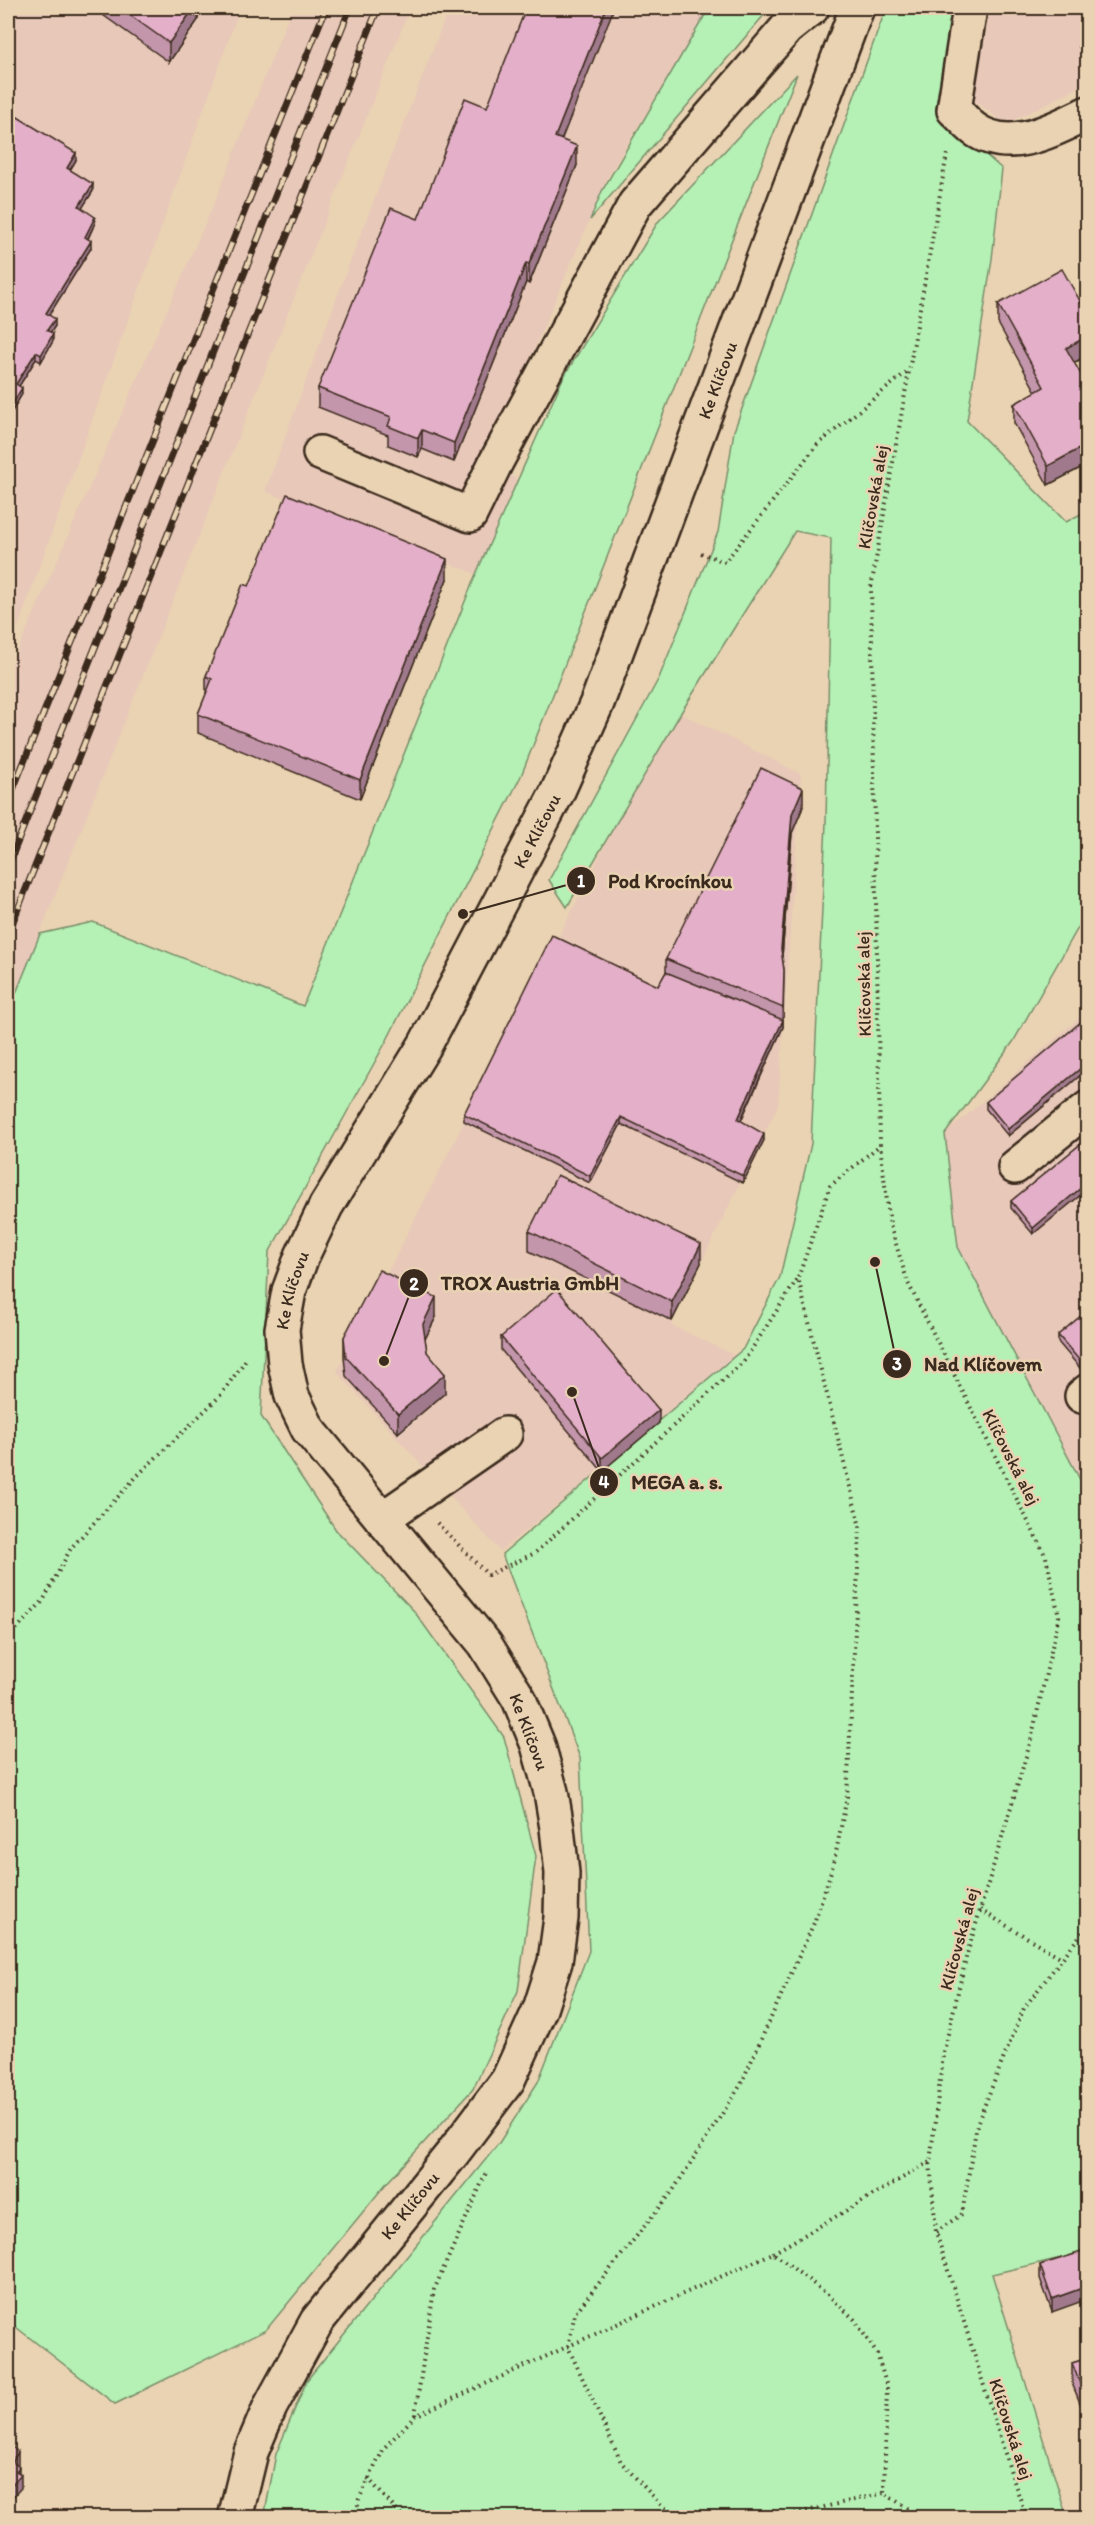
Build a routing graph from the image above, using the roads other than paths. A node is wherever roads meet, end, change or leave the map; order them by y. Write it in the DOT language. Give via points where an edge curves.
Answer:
graph roads {
  1 [pos="812,8"];
  2 [pos="857,8"];
  3 [pos="970,8"];
  4 [pos="1088,113"];
  5 [pos="320,453"];
  6 [pos="1088,1108"];
  7 [pos="1015,1167"];
  8 [pos="505,1434"];
  9 [pos="382,1519"];
  10 [pos="235,2517"];
  1 -- 5 [label="street" via="788,28 635,204 470,515"];
  2 -- 9 [label="street, Ke Klíčovu" via="597,703 557,793 430,1035 326,1206 289,1291 282,1329 292,1396 308,1429"];
  3 -- 4 [label="street" via="954,110 975,130 994,138 1017,140 1041,135"];
  6 -- 7 [label="street"];
  8 -- 9 [label="street"];
  9 -- 10 [label="street, Ke Klíčovu" via="485,1644 519,1699 538,1745 552,1801 562,1874 555,1962 540,2009 508,2080 317,2321 270,2407 251,2452"];
}
